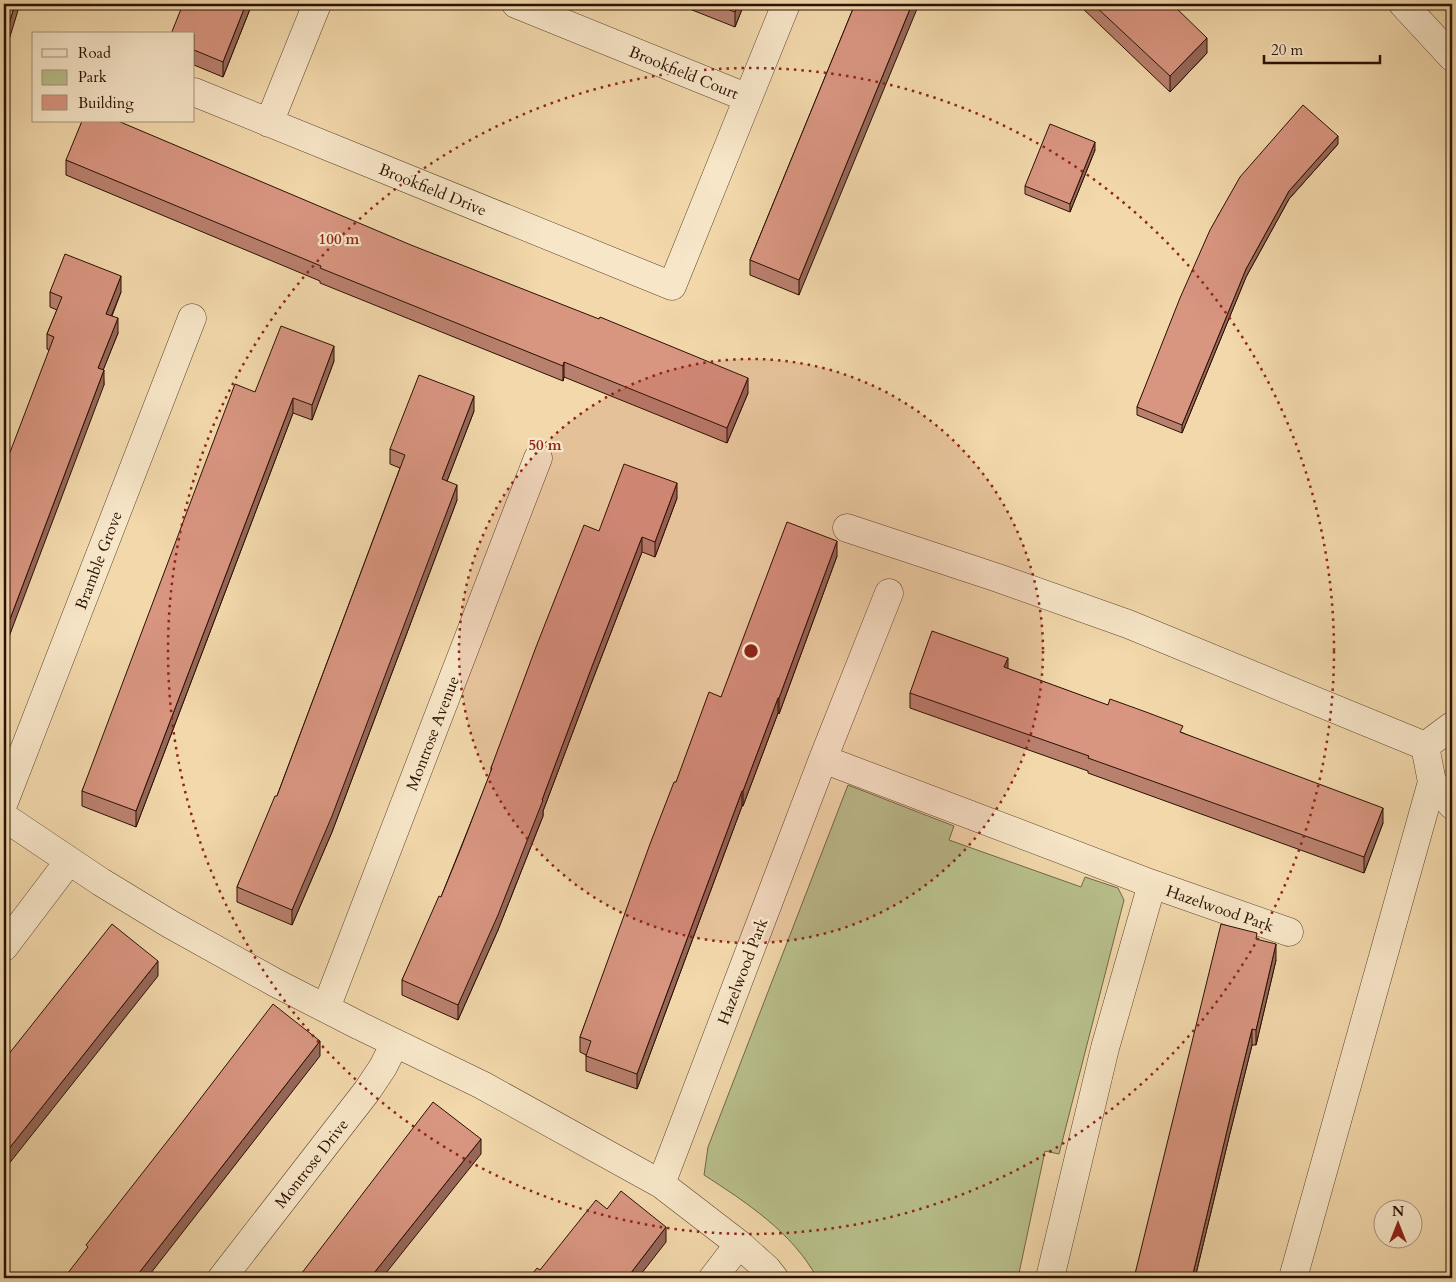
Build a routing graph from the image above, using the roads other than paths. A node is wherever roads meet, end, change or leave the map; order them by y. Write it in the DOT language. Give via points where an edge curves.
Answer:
graph roads {
  1 [pos="317,4"];
  2 [pos="516,4"];
  3 [pos="786,4"];
  4 [pos="1403,4"];
  5 [pos="1452,57"];
  6 [pos="195,92"];
  7 [pos="748,98"];
  8 [pos="270,123"];
  9 [pos="672,286"];
  10 [pos="192,318"];
  11 [pos="538,458"];
  12 [pos="847,528"];
  13 [pos="889,594"];
  14 [pos="1452,726"];
  15 [pos="1425,746"];
  16 [pos="824,759"];
  17 [pos="1432,782"];
  18 [pos="4,802"];
  19 [pos="1452,805"];
  20 [pos="4,817"];
  21 [pos="69,861"];
  22 [pos="1152,884"];
  23 [pos="1289,932"];
  24 [pos="4,947"];
  25 [pos="326,1008"];
  26 [pos="395,1043"];
  27 [pos="661,1184"];
  28 [pos="739,1244"];
  29 [pos="222,1278"];
  30 [pos="713,1278"];
  31 [pos="774,1278"];
  32 [pos="1050,1278"];
  33 [pos="1293,1278"];
  1 -- 8 [label="street"];
  2 -- 7 [label="street, Brookfield Court"];
  3 -- 7 [label="street"];
  4 -- 5 [label="street"];
  6 -- 8 [label="street, Brookfield Drive"];
  7 -- 9 [label="street, Brookfield Court"];
  8 -- 9 [label="street, Brookfield Drive"];
  10 -- 18 [label="street, Bramble Grove"];
  11 -- 25 [label="street, Montrose Avenue"];
  12 -- 15 [label="street" via="1128,624"];
  13 -- 16 [label="street, Hazelwood Park"];
  14 -- 15 [label="street"];
  15 -- 17 [label="street"];
  16 -- 22 [label="street, Hazelwood Park"];
  16 -- 27 [label="street, Hazelwood Park"];
  17 -- 19 [label="street"];
  17 -- 33 [label="street"];
  20 -- 21 [label="street"];
  21 -- 24 [label="street"];
  21 -- 25 [label="street" via="170,924"];
  22 -- 23 [label="street, Hazelwood Park"];
  22 -- 32 [label="street, Hazelwood Park" via="1104,1048"];
  25 -- 26 [label="street"];
  26 -- 27 [label="street" via="482,1085"];
  26 -- 29 [label="street, Montrose Drive" via="384,1067 367,1091"];
  27 -- 28 [label="street"];
  28 -- 30 [label="street"];
  28 -- 31 [label="street"];
}
